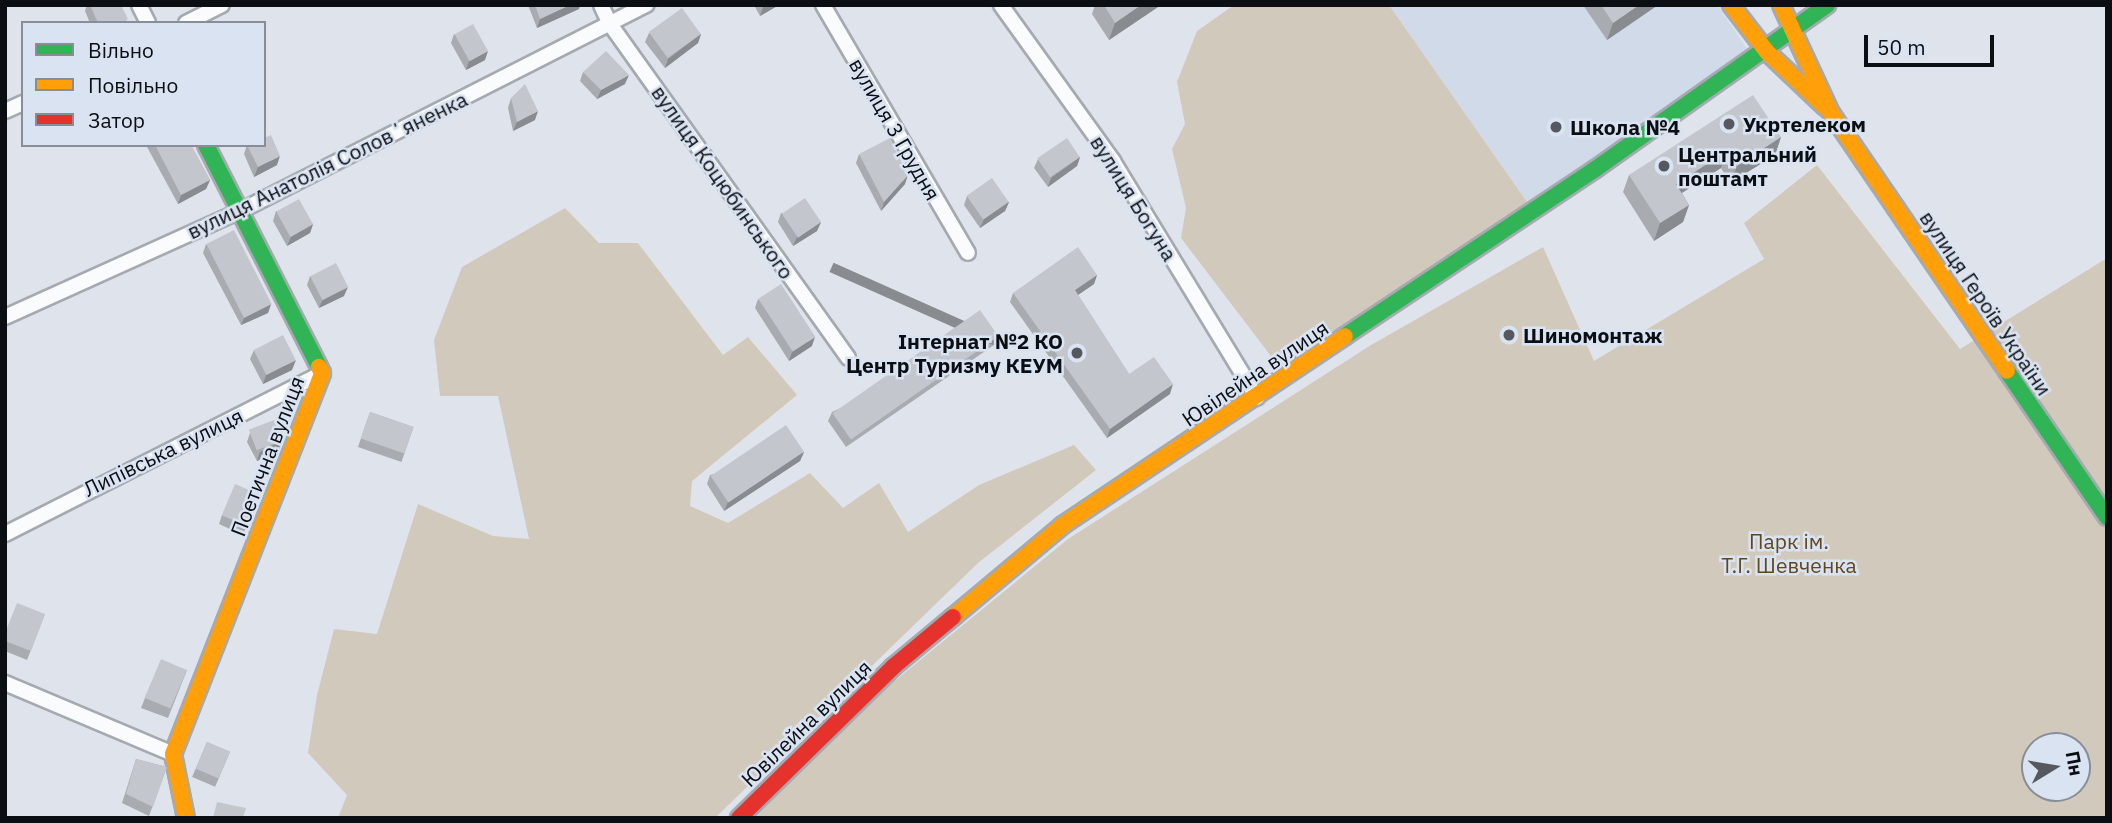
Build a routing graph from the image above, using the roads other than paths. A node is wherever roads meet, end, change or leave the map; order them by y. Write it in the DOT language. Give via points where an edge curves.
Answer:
graph roads {
  1 [pos="139,5"];
  2 [pos="222,5"];
  3 [pos="601,5"];
  4 [pos="646,5"];
  5 [pos="822,5"];
  6 [pos="1001,5"];
  7 [pos="1731,5"];
  8 [pos="1782,5"];
  9 [pos="1827,5"];
  10 [pos="147,21"];
  11 [pos="190,21"];
  12 [pos="610,24"];
  13 [pos="1794,29"];
  14 [pos="1767,52"];
  15 [pos="21,104"];
  16 [pos="5,111"];
  17 [pos="1831,113"];
  18 [pos="207,147"];
  19 [pos="238,212"];
  20 [pos="968,253"];
  21 [pos="5,317"];
  22 [pos="848,358"];
  23 [pos="322,373"];
  24 [pos="1257,398"];
  25 [pos="2107,517"];
  26 [pos="5,534"];
  27 [pos="5,683"];
  28 [pos="173,754"];
  29 [pos="186,818"];
  30 [pos="739,818"];
  1 -- 10 [label="street"];
  2 -- 11 [label="street"];
  3 -- 12 [label="street, вулиця Коцюбинського"];
  4 -- 12 [label="street, вулиця Анатолія Соловʼяненка"];
  5 -- 20 [label="street, вулиця 3 Грудня"];
  6 -- 24 [label="street, вулиця Богуна" via="1112,161"];
  7 -- 14 [label="street, вулиця Героїв України"];
  8 -- 13 [label="street, вулиця Героїв України"];
  9 -- 13 [label="street, Ювілейна вулиця"];
  12 -- 19 [label="street, вулиця Анатолія Соловʼяненка"];
  12 -- 22 [label="street, вулиця Коцюбинського"];
  13 -- 14 [label="street, Ювілейна вулиця"];
  13 -- 17 [label="street, вулиця Героїв України"];
  14 -- 17 [label="street, вулиця Героїв України"];
  14 -- 24 [label="street, Ювілейна вулиця"];
  15 -- 16 [label="street"];
  17 -- 25 [label="street, вулиця Героїв України"];
  18 -- 19 [label="street, Поетична вулиця"];
  19 -- 21 [label="street, вулиця Анатолія Соловʼяненка"];
  19 -- 23 [label="street, Поетична вулиця"];
  23 -- 26 [label="street, Липівська вулиця"];
  23 -- 28 [label="street, Поетична вулиця"];
  24 -- 30 [label="street, Ювілейна вулиця" via="1063,525 894,667"];
  27 -- 28 [label="street"];
  28 -- 29 [label="street"];
}
